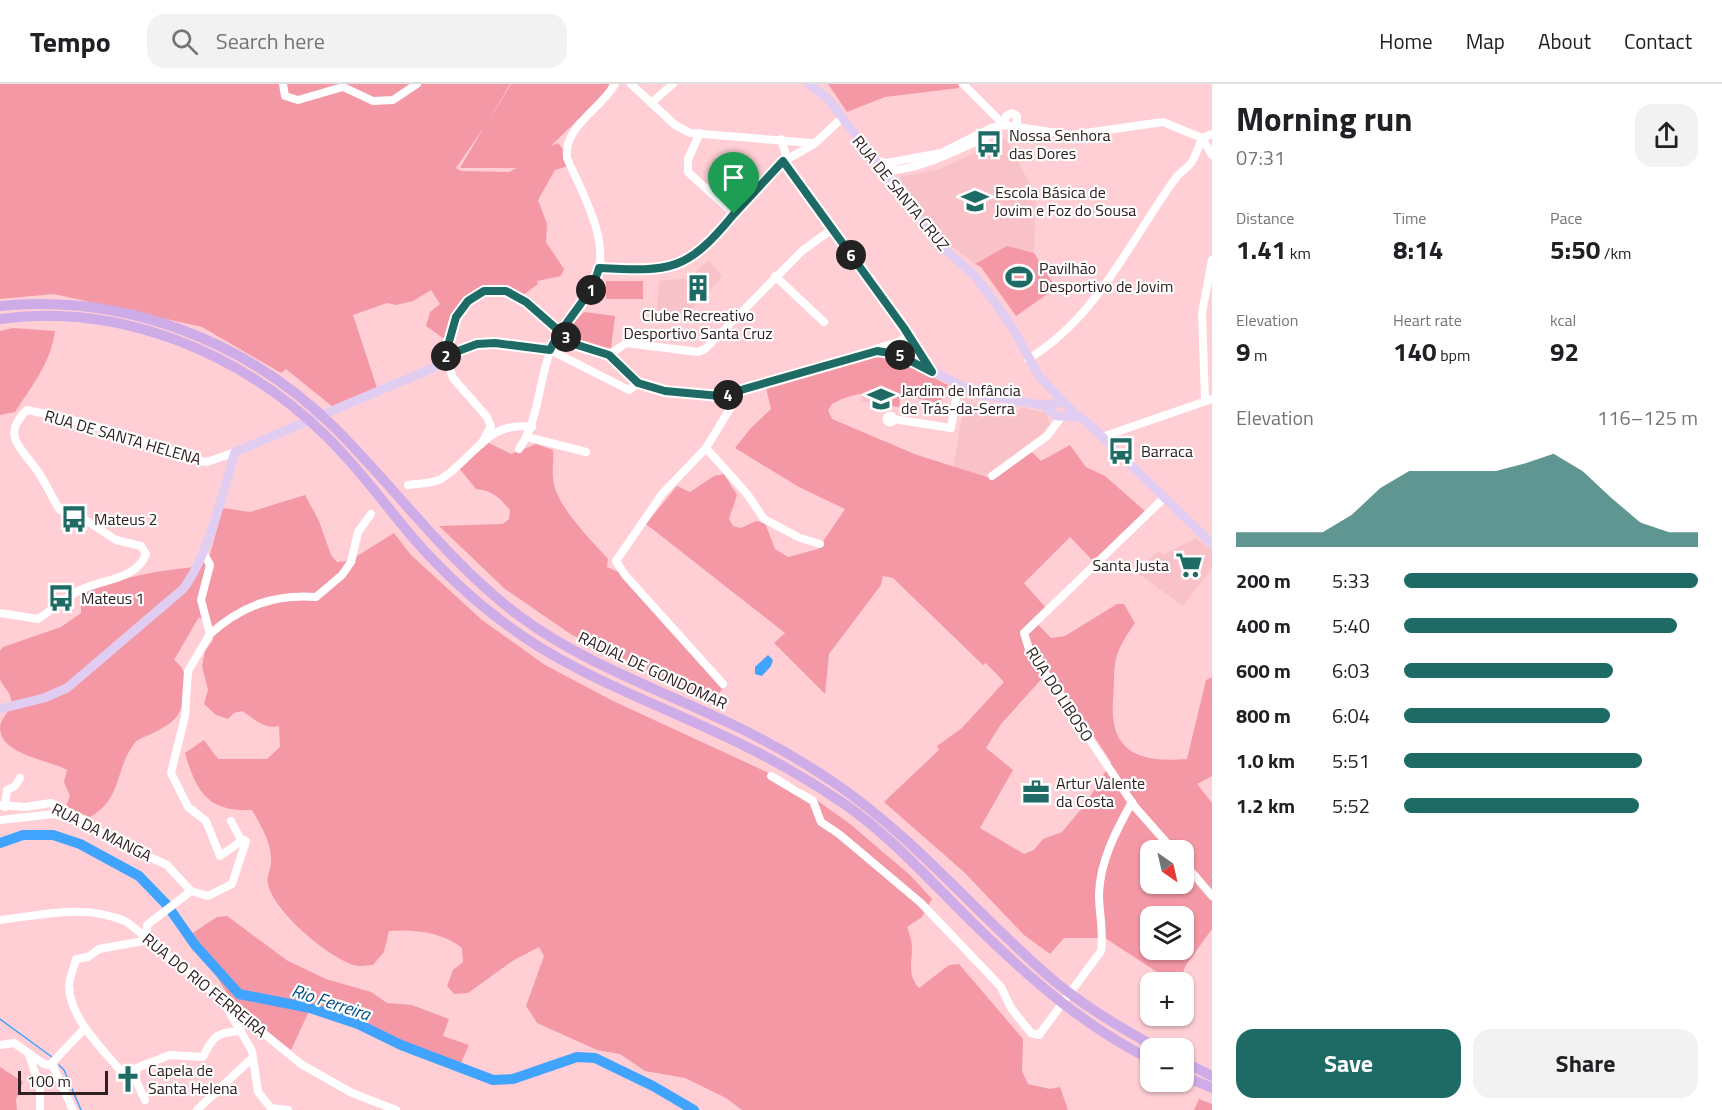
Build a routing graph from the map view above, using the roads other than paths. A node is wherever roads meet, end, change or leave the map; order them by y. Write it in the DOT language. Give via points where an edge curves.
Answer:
graph roads {
  1 [pos="283,84"];
  2 [pos="417,84"];
  3 [pos="615,84"];
  4 [pos="631,84"];
  5 [pos="672,84"];
  6 [pos="963,84"];
  7 [pos="815,86"];
  8 [pos="651,103"];
  9 [pos="842,118"];
  10 [pos="1001,126"];
  11 [pos="1017,128"];
  12 [pos="699,133"];
  13 [pos="1212,134"];
  14 [pos="1202,138"];
  15 [pos="781,139"];
  16 [pos="814,144"];
  17 [pos="1212,155"];
  18 [pos="785,160"];
  19 [pos="874,160"];
  20 [pos="896,165"];
  21 [pos="883,171"];
  22 [pos="894,186"];
  23 [pos="734,214"];
  24 [pos="832,229"];
  25 [pos="1212,260"];
  26 [pos="599,268"];
  27 [pos="775,276"];
  28 [pos="0,306"];
  29 [pos="0,319"];
  30 [pos="824,322"];
  31 [pos="904,328"];
  32 [pos="561,333"];
  33 [pos="894,343"];
  34 [pos="550,350"];
  35 [pos="867,352"];
  36 [pos="890,352"];
  37 [pos="609,355"];
  38 [pos="445,356"];
  39 [pos="1028,359"];
  40 [pos="932,372"];
  41 [pos="638,383"];
  42 [pos="958,386"];
  43 [pos="740,392"];
  44 [pos="1208,399"];
  45 [pos="1060,408"];
  46 [pos="893,419"];
  47 [pos="532,427"];
  48 [pos="527,437"];
  49 [pos="1102,437"];
  50 [pos="483,441"];
  51 [pos="706,448"];
  52 [pos="519,449"];
  53 [pos="235,452"];
  54 [pos="586,452"];
  55 [pos="992,476"];
  56 [pos="408,485"];
  57 [pos="1163,499"];
  58 [pos="371,514"];
  59 [pos="820,544"];
  60 [pos="1212,544"];
  61 [pos="203,552"];
  62 [pos="0,613"];
  63 [pos="210,634"];
  64 [pos="723,684"];
  65 [pos="0,709"];
  66 [pos="771,776"];
  67 [pos="20,778"];
  68 [pos="1132,802"];
  69 [pos="3,806"];
  70 [pos="0,820"];
  71 [pos="231,821"];
  72 [pos="91,826"];
  73 [pos="243,840"];
  74 [pos="1164,840"];
  75 [pos="1194,875"];
  76 [pos="191,891"];
  77 [pos="1212,896"];
  78 [pos="0,920"];
  79 [pos="148,939"];
  80 [pos="224,1002"];
  81 [pos="85,1028"];
  82 [pos="241,1031"];
  83 [pos="1140,1038"];
  84 [pos="0,1045"];
  85 [pos="1140,1053"];
  86 [pos="29,1055"];
  87 [pos="52,1064"];
  88 [pos="254,1066"];
  89 [pos="1194,1067"];
  90 [pos="131,1070"];
  91 [pos="1212,1076"];
  92 [pos="1194,1080"];
  93 [pos="1212,1088"];
  94 [pos="145,1100"];
  95 [pos="40,1110"];
  96 [pos="74,1110"];
  97 [pos="197,1110"];
  98 [pos="288,1110"];
  99 [pos="396,1110"];
  1 -- 2 [label="street" via="285,96 298,100 343,87 373,101 393,100"];
  3 -- 26 [label="street" via="607,98 570,135 565,147 598,241"];
  4 -- 8 [label="street"];
  5 -- 8 [label="street"];
  6 -- 10 [label="street"];
  7 -- 9 [label="main road, RUA DE SANTA CRUZ"];
  8 -- 12 [label="street" via="675,125"];
  9 -- 16 [label="street"];
  9 -- 19 [label="main road, RUA DE SANTA CRUZ"];
  10 -- 11 [label="street"];
  10 -- 11 [label="street" via="1012,112 1017,116"];
  10 -- 20 [label="street" via="946,156"];
  11 -- 14 [label="street" via="1085,135 1163,122"];
  12 -- 15 [label="street"];
  12 -- 23 [label="street" via="688,159 688,172"];
  13 -- 14 [label="street"];
  14 -- 17 [label="street"];
  14 -- 39 [label="street" via="1192,162 1175,178 1114,273 1052,345"];
  15 -- 16 [label="street"];
  15 -- 18 [label="street"];
  16 -- 18 [label="street"];
  18 -- 23 [label="street"];
  18 -- 24 [label="street"];
  19 -- 20 [label="street"];
  19 -- 21 [label="main road, RUA DE SANTA CRUZ"];
  20 -- 21 [label="street"];
  20 -- 22 [label="street" via="892,175"];
  21 -- 22 [label="main road, RUA DE SANTA CRUZ"];
  22 -- 39 [label="main road, RUA DE SANTA CRUZ" via="941,246 976,277 1012,327"];
  23 -- 26 [label="street" via="701,250 679,264 657,269"];
  24 -- 27 [label="street"];
  24 -- 31 [label="street"];
  25 -- 44 [label="street" via="1202,313"];
  26 -- 32 [label="street" via="595,284"];
  27 -- 30 [label="street"];
  27 -- 37 [label="street" via="705,349 698,352 626,343"];
  28 -- 83 [label="highway, RADIAL DE GONDOMAR" via="51,303 109,310 169,324 238,354 270,374 336,429 455,561 522,618 590,659 784,751 836,784 915,845 1047,975 1079,1001"];
  29 -- 85 [label="highway, RADIAL DE GONDOMAR" via="70,317 121,323 211,355 263,384 329,439 444,571 509,627 560,660 777,762 842,802 908,855 993,942 1075,1014"];
  31 -- 33 [label="street" via="906,336"];
  31 -- 40 [label="street"];
  32 -- 34 [label="street"];
  32 -- 37 [label="main road" via="574,344"];
  32 -- 38 [label="main road" via="526,302 506,291 484,291 468,301 456,317"];
  33 -- 35 [label="street"];
  33 -- 36 [label="street" via="888,348"];
  34 -- 38 [label="street" via="477,344"];
  34 -- 41 [label="street" via="629,390"];
  34 -- 47 [label="street"];
  35 -- 36 [label="main road"];
  35 -- 43 [label="main road"];
  36 -- 40 [label="main road"];
  37 -- 41 [label="main road"];
  38 -- 50 [label="street" via="453,378 488,417 491,426"];
  38 -- 53 [label="main road, RUA DE SANTA HELENA" via="433,368"];
  39 -- 45 [label="main road, RUA DE SANTA CRUZ" via="1053,390"];
  40 -- 42 [label="main road"];
  41 -- 43 [label="main road" via="654,389 720,396"];
  42 -- 45 [label="main road" via="977,394"];
  42 -- 46 [label="street" via="951,428"];
  43 -- 51 [label="street"];
  44 -- 49 [label="street"];
  45 -- 49 [label="main road" via="1085,420"];
  45 -- 55 [label="street" via="1055,426 1047,436"];
  47 -- 48 [label="street"];
  47 -- 50 [label="street" via="517,425 498,430"];
  48 -- 52 [label="street"];
  48 -- 54 [label="street"];
  49 -- 57 [label="main road"];
  50 -- 56 [label="street" via="438,480"];
  51 -- 59 [label="street" via="764,519"];
  51 -- 64 [label="street" via="662,494 616,561"];
  53 -- 61 [label="main road"];
  53 -- 62 [label="street, RUA DE SANTA HELENA" via="207,462 79,421 27,410 18,416 11,428 13,447 31,460 60,510 81,517 116,540 141,546 146,554 142,565 126,575 77,592 38,619"];
  57 -- 60 [label="main road"];
  57 -- 68 [label="street, RUA DO LIBOSO" via="1024,633 1029,649"];
  58 -- 63 [label="street" via="358,532 347,569 316,597 297,596 246,607"];
  61 -- 63 [label="street" via="210,565 201,600"];
  61 -- 65 [label="main road" via="183,589 87,673 44,698"];
  63 -- 73 [label="street" via="188,671 185,716 171,773 188,807 206,821 220,856"];
  66 -- 68 [label="street" via="813,801 826,827 921,903 1001,987 1011,1008 1031,1033 1039,1035 1101,951 1102,868"];
  67 -- 69 [label="street" via="7,790"];
  68 -- 74 [label="street, RUA DO LIBOSO"];
  69 -- 72 [label="street, RUA DA MANGA" via="51,803"];
  70 -- 72 [label="street" via="54,814"];
  71 -- 73 [label="street"];
  72 -- 76 [label="street, RUA DA MANGA" via="111,840 167,865"];
  73 -- 76 [label="street" via="245,852 232,884 208,897"];
  75 -- 77 [label="street"];
  76 -- 79 [label="street" via="147,925"];
  78 -- 79 [label="street, RUA DO RIO FERREIRA" via="80,910 107,912"];
  79 -- 80 [label="street, RUA DO RIO FERREIRA"];
  79 -- 81 [label="street" via="99,949 76,959 69,984 71,1002"];
  80 -- 82 [label="street"];
  80 -- 99 [label="street, RUA DO RIO FERREIRA" via="321,1077"];
  81 -- 87 [label="street"];
  81 -- 90 [label="street" via="119,1069"];
  82 -- 88 [label="street" via="252,1051"];
  82 -- 90 [label="street" via="221,1032 203,1057 170,1055"];
  84 -- 86 [label="street" via="14,1043"];
  86 -- 87 [label="street"];
  86 -- 95 [label="street" via="40,1087"];
  87 -- 96 [label="street"];
  88 -- 97 [label="street" via="249,1061"];
  88 -- 98 [label="street" via="258,1092 271,1108"];
  89 -- 91 [label="highway"];
  90 -- 94 [label="street"];
  92 -- 93 [label="highway"];
}
